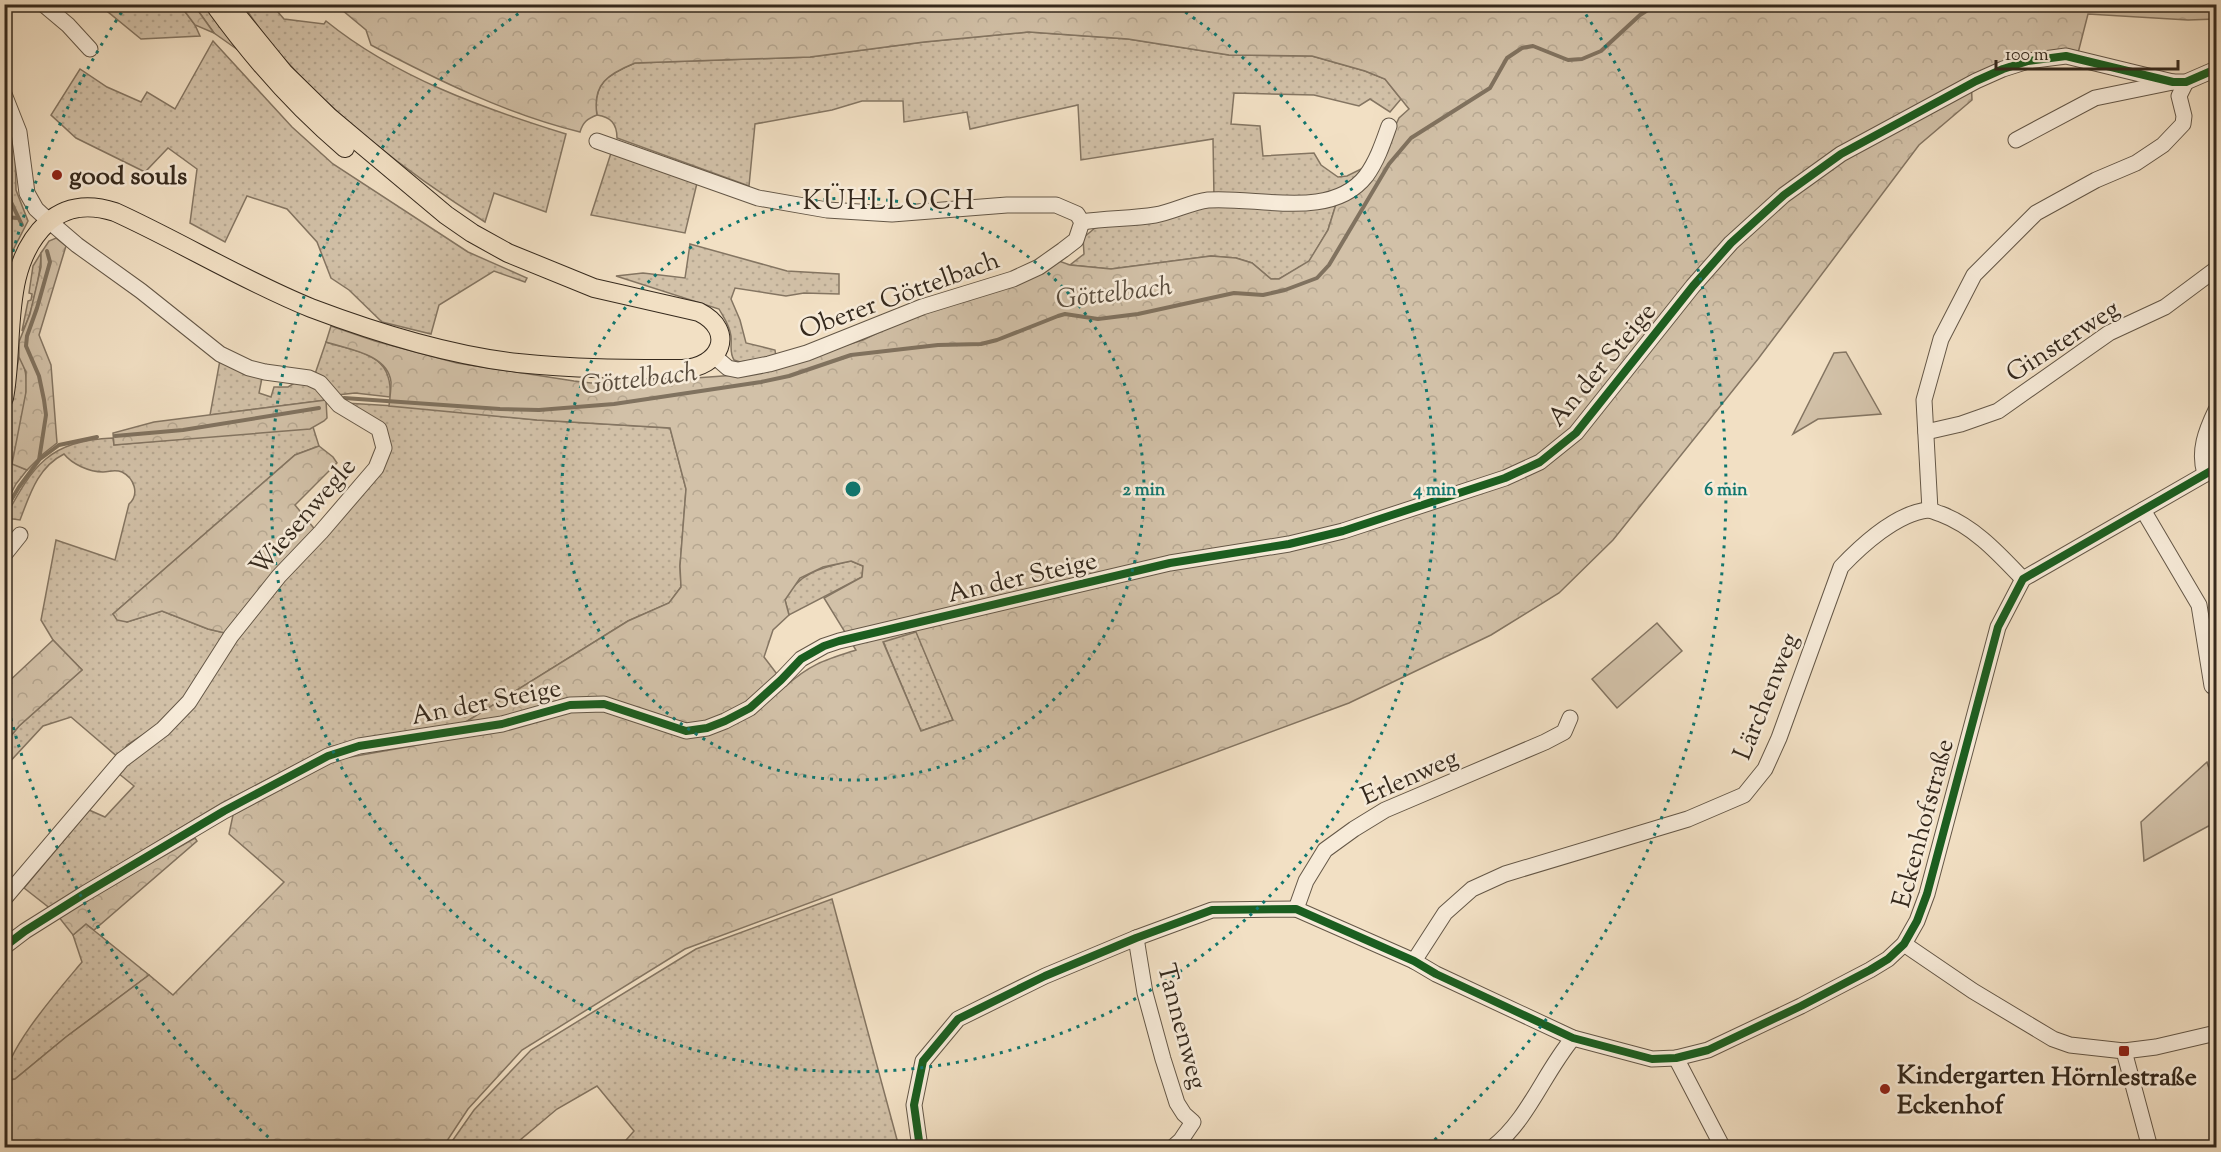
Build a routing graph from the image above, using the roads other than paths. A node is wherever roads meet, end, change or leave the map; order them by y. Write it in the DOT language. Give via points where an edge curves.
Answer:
graph roads {
  1 [pos="43,4"];
  2 [pos="214,4"];
  3 [pos="228,4"];
  4 [pos="90,49"];
  5 [pos="2217,69"];
  6 [pos="2180,82"];
  7 [pos="5,96"];
  8 [pos="1389,126"];
  9 [pos="2016,140"];
  10 [pos="597,141"];
  11 [pos="446,215"];
  12 [pos="49,221"];
  13 [pos="1082,222"];
  14 [pos="2217,269"];
  15 [pos="714,356"];
  16 [pos="4,398"];
  17 [pos="2217,410"];
  18 [pos="1926,432"];
  19 [pos="2211,471"];
  20 [pos="1929,510"];
  21 [pos="2142,510"];
  22 [pos="20,536"];
  23 [pos="4,555"];
  24 [pos="2023,579"];
  25 [pos="2212,686"];
  26 [pos="1570,718"];
  27 [pos="4,899"];
  28 [pos="1296,909"];
  29 [pos="1136,938"];
  30 [pos="1904,944"];
  31 [pos="4,947"];
  32 [pos="1414,961"];
  33 [pos="2217,1033"];
  34 [pos="1573,1038"];
  35 [pos="2124,1051"];
  36 [pos="1676,1058"];
  37 [pos="920,1148"];
  38 [pos="1172,1148"];
  39 [pos="1492,1148"];
  40 [pos="1723,1148"];
  41 [pos="2150,1148"];
  1 -- 4 [label="street"];
  2 -- 11 [label="main road" via="248,51 319,126 413,200"];
  3 -- 11 [label="main road" via="284,73 329,117"];
  5 -- 6 [label="street"];
  6 -- 9 [label="street" via="2095,98"];
  6 -- 18 [label="street" via="2183,124 2163,145 2136,163 2036,213 1974,275 1941,339 1931,370 1924,400"];
  6 -- 31 [label="street, An der Steige" via="2066,57 2028,61 1976,81 1840,154 1784,195 1731,243 1576,433 1540,462 1505,478 1343,531 1159,566 824,646 790,668 750,708 706,728 687,731 604,704 570,705 502,724 359,746 328,756 224,812 84,894"];
  7 -- 12 [label="street, Wiesenwegle" via="19,132 27,193"];
  8 -- 13 [label="street" via="1378,156 1365,176 1353,189 1326,200 1288,204 1206,200 1154,215"];
  10 -- 13 [label="street, Oberer Göttelbach" via="758,198 827,210 892,214 1056,205 1077,214"];
  11 -- 15 [label="main road" via="508,253 594,288 687,307 706,315 720,334"];
  12 -- 15 [label="main road" via="77,207 115,212 311,308 407,340 466,354 516,363 625,369 689,369 707,364"];
  12 -- 16 [label="main road" via="29,245 20,266"];
  12 -- 27 [label="street, Wiesenwegle" via="220,354 257,370 320,383 339,405 379,429 384,448 376,468 363,484 279,576 231,636 189,702 163,729 122,760"];
  13 -- 15 [label="street, Oberer Göttelbach" via="1076,240 1064,250 1013,279 922,308 789,359 738,370 728,368"];
  14 -- 18 [label="street, Ginsterweg" via="2165,307 2109,333 1998,411"];
  17 -- 19 [label="street" via="2206,433 2201,461"];
  18 -- 20 [label="street"];
  19 -- 21 [label="street"];
  20 -- 24 [label="street" via="1959,521"];
  20 -- 32 [label="street, Lärchenweg" via="1879,532 1841,567 1779,738 1765,768 1744,795 1688,819 1505,874 1472,889 1445,913"];
  21 -- 24 [label="street"];
  21 -- 25 [label="street" via="2199,605"];
  22 -- 23 [label="street"];
  24 -- 30 [label="street, Eckenhofstraße" via="1998,627 1927,894"];
  26 -- 28 [label="street, Erlenweg" via="1564,732 1545,742 1385,810 1354,829 1325,850 1306,881"];
  28 -- 29 [label="street" via="1212,910"];
  28 -- 32 [label="street, Eckenhofstraße"];
  29 -- 37 [label="street" via="1045,976 958,1019 923,1061 914,1105"];
  29 -- 38 [label="street, Tannenweg" via="1145,993 1163,1059 1177,1103 1192,1122"];
  30 -- 35 [label="street" via="2053,1039 2070,1045"];
  30 -- 36 [label="street, Eckenhofstraße" via="1870,970 1801,1006 1708,1050"];
  32 -- 34 [label="street, Eckenhofstraße"];
  33 -- 35 [label="street"];
  34 -- 36 [label="street, Eckenhofstraße" via="1652,1059"];
  34 -- 39 [label="street" via="1509,1135"];
  35 -- 41 [label="street"];
  36 -- 40 [label="street"];
}
